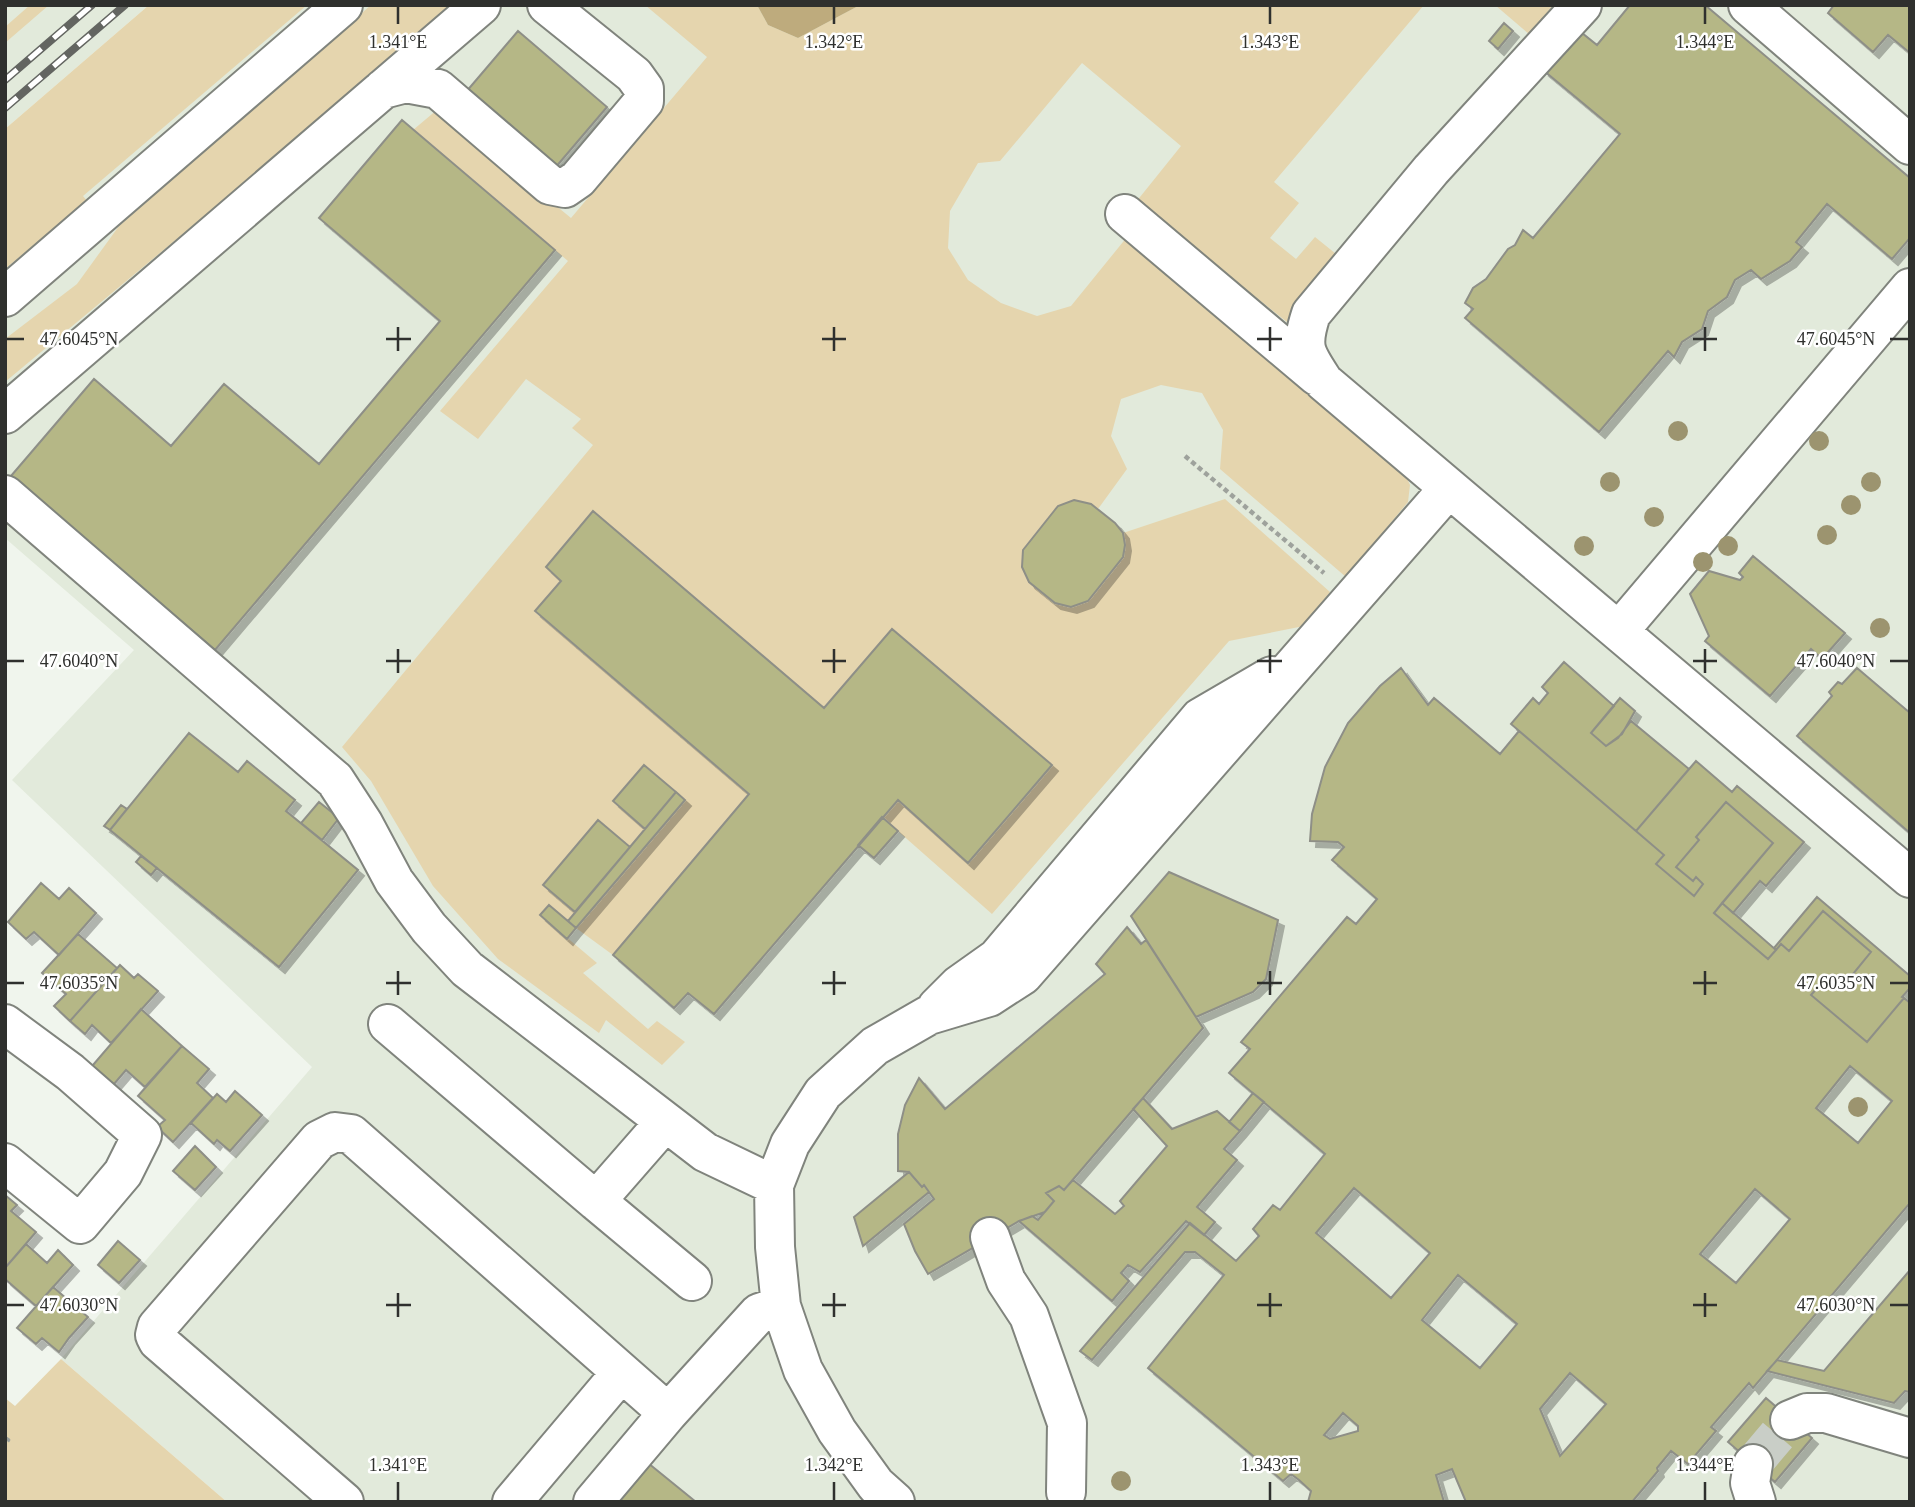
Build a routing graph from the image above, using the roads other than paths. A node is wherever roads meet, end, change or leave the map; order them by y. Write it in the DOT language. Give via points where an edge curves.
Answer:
graph roads {
  1 [pos="343,5"];
  2 [pos="481,5"];
  3 [pos="547,5"];
  4 [pos="1582,5"];
  5 [pos="1748,5"];
  6 [pos="383,89"];
  7 [pos="1910,145"];
  8 [pos="1125,214"];
  9 [pos="1910,288"];
  10 [pos="5,297"];
  11 [pos="1324,382"];
  12 [pos="5,414"];
  13 [pos="1449,488"];
  14 [pos="5,495"];
  15 [pos="1619,631"];
  16 [pos="1910,878"];
  17 [pos="5,1024"];
  18 [pos="388,1024"];
  19 [pos="664,1122"];
  20 [pos="5,1163"];
  21 [pos="774,1185"];
  22 [pos="596,1201"];
  23 [pos="990,1237"];
  24 [pos="692,1281"];
  25 [pos="781,1306"];
  26 [pos="621,1373"];
  27 [pos="668,1413"];
  28 [pos="1790,1420"];
  29 [pos="1910,1438"];
  30 [pos="1754,1464"];
  31 [pos="1066,1492"];
  32 [pos="344,1502"];
  33 [pos="512,1502"];
  34 [pos="593,1502"];
  35 [pos="895,1502"];
  36 [pos="1756,1502"];
  1 -- 10 [label="street"];
  2 -- 6 [label="street"];
  3 -- 6 [label="street" via="634,75 644,89 644,101 578,179 565,188 550,184 438,89 406,83"];
  4 -- 11 [label="street" via="1431,170 1311,314 1304,337 1308,357"];
  5 -- 7 [label="street"];
  6 -- 12 [label="street"];
  8 -- 11 [label="street"];
  9 -- 15 [label="street"];
  11 -- 13 [label="street"];
  13 -- 15 [label="street"];
  13 -- 21 [label="street" via="1023,975 989,997 929,1015 875,1046 823,1093 790,1144"];
  14 -- 19 [label="street" via="335,780 394,881 467,969"];
  15 -- 16 [label="street"];
  17 -- 20 [label="street" via="142,1135 123,1173 80,1224"];
  18 -- 22 [label="street"];
  19 -- 21 [label="street" via="705,1153"];
  19 -- 22 [label="street"];
  21 -- 25 [label="street"];
  22 -- 24 [label="street"];
  23 -- 31 [label="street" via="1006,1281 1029,1316 1067,1423"];
  25 -- 27 [label="street" via="759,1314"];
  25 -- 35 [label="street" via="803,1370 837,1431 876,1485"];
  26 -- 27 [label="street"];
  26 -- 32 [label="street" via="351,1134 335,1132 319,1140 157,1327 155,1335"];
  26 -- 33 [label="street"];
  27 -- 34 [label="street"];
  28 -- 29 [label="street" via="1807,1413 1826,1413"];
  30 -- 36 [label="street" via="1749,1483"];
}
